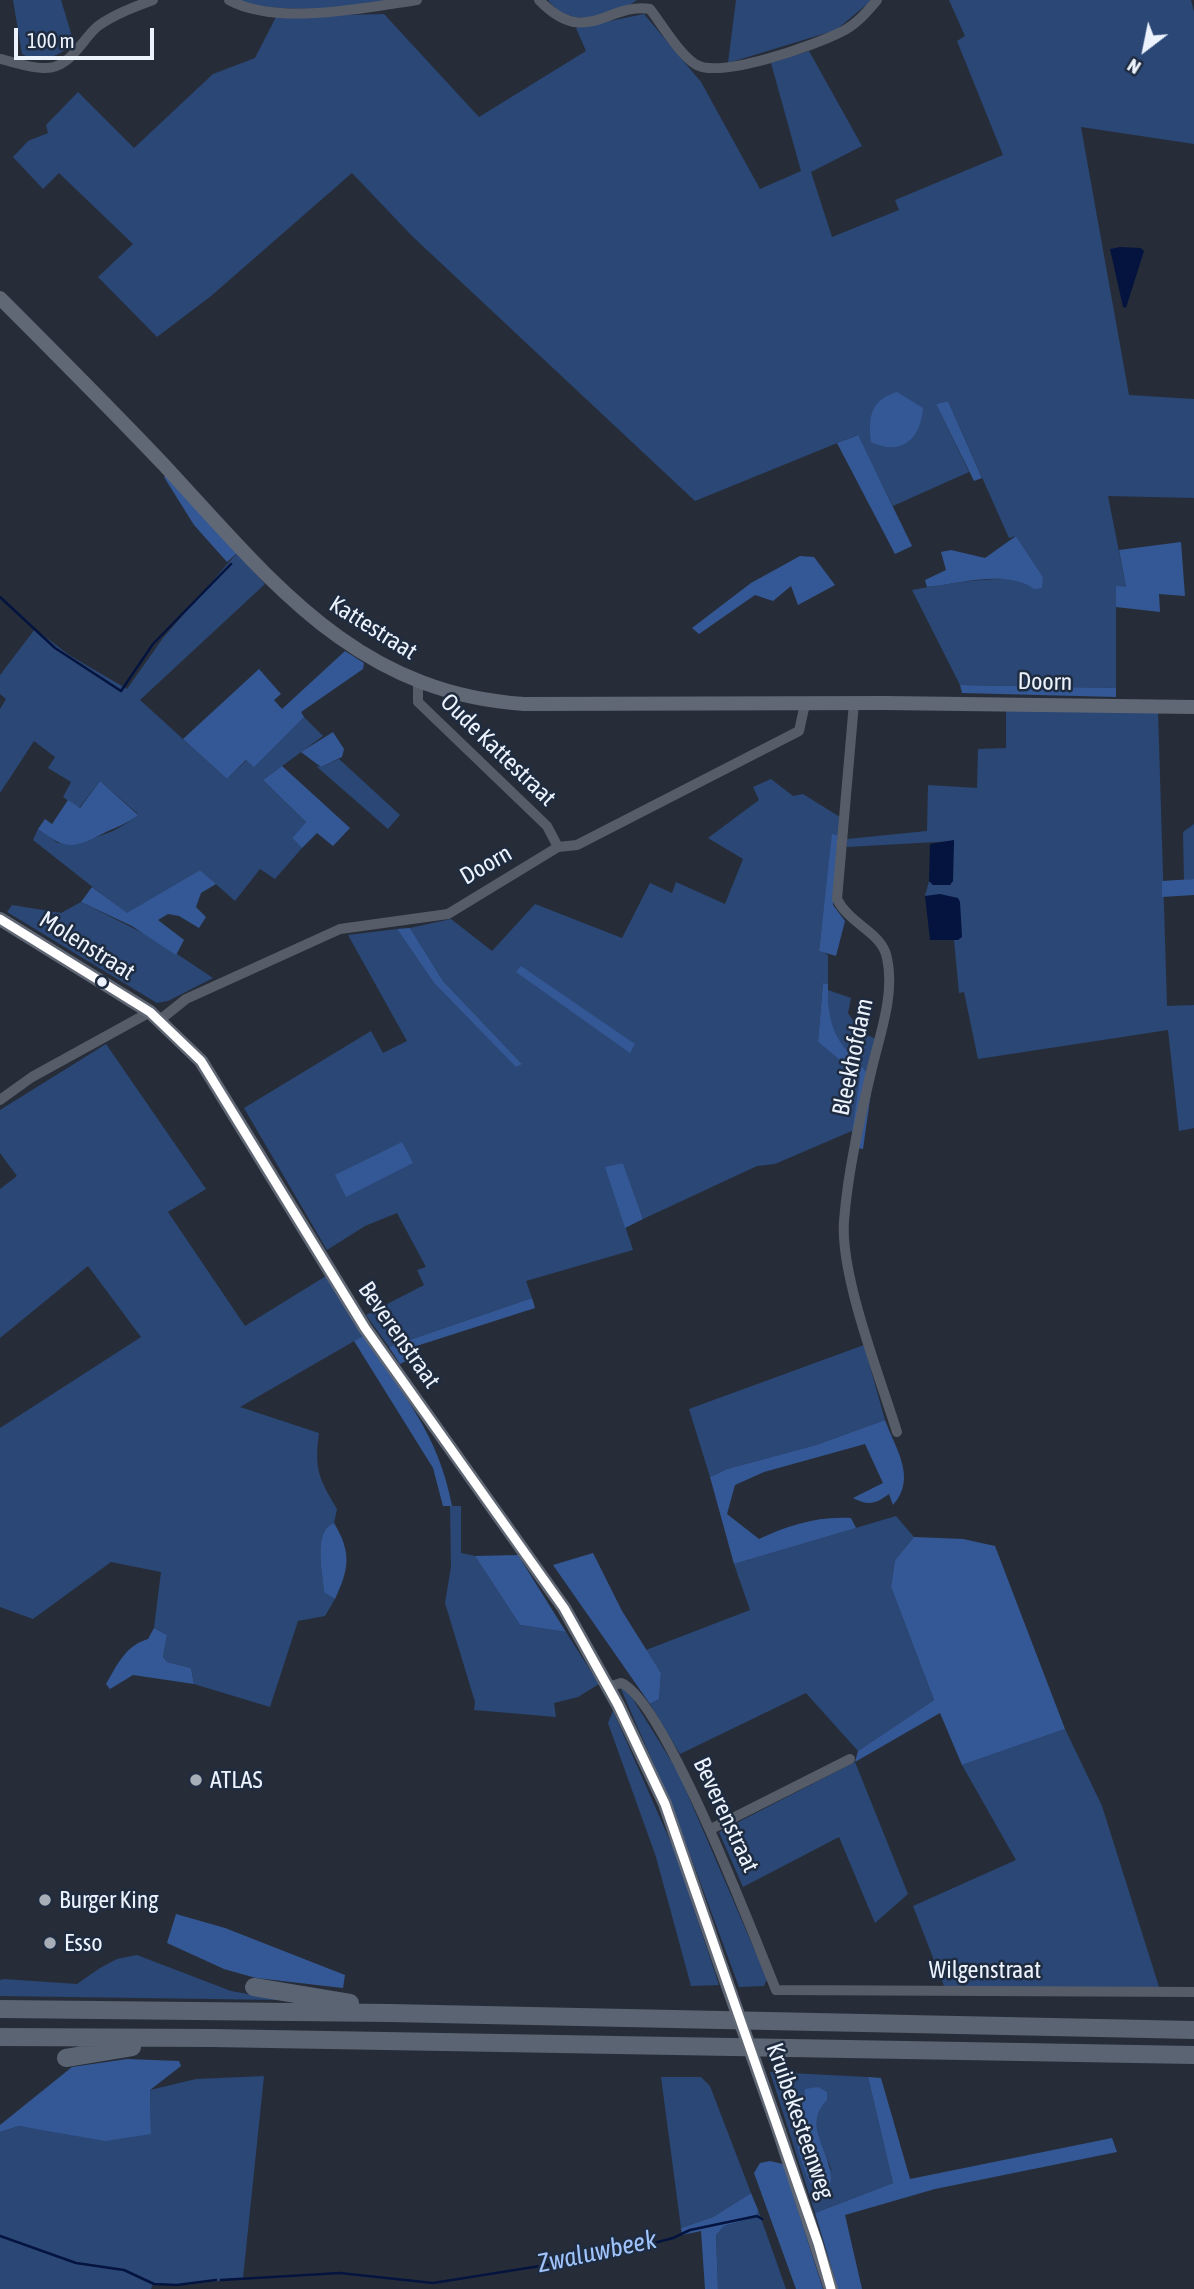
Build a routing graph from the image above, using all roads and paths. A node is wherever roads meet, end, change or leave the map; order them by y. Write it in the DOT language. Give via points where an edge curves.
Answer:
graph roads {
  1 [pos="153,0"];
  2 [pos="229,0"];
  3 [pos="417,0"];
  4 [pos="539,0"];
  5 [pos="877,0"];
  6 [pos="0,59"];
  7 [pos="0,298"];
  8 [pos="418,682"];
  9 [pos="854,703"];
  10 [pos="805,704"];
  11 [pos="1194,707"];
  12 [pos="558,848"];
  13 [pos="0,919"];
  14 [pos="156,1015"];
  15 [pos="0,1100"];
  16 [pos="897,1432"];
  17 [pos="608,1687"];
  18 [pos="850,1759"];
  19 [pos="711,1829"];
  20 [pos="722,1969"];
  21 [pos="254,1987"];
  22 [pos="776,1990"];
  23 [pos="1194,1992"];
  24 [pos="0,2009"];
  25 [pos="390,2013"];
  26 [pos="1194,2030"];
  27 [pos="0,2037"];
  28 [pos="212,2038"];
  29 [pos="1194,2055"];
  30 [pos="66,2058"];
  31 [pos="831,2289"];
  1 -- 6 [label="street" via="97,27 58,65 45,69"];
  2 -- 3 [label="street" via="246,9 295,13"];
  4 -- 5 [label="street" via="555,16 576,22 602,20 640,7 650,9 694,63 709,70 818,42 842,32"];
  7 -- 8 [label="street, Kattestraat" via="300,608 369,658"];
  8 -- 10 [label="street, Kattestraat" via="514,703"];
  8 -- 12 [label="street, Oude Kattestraat" via="418,702 547,827"];
  9 -- 10 [label="street, Kattestraat"];
  9 -- 11 [label="street, Doorn"];
  9 -- 16 [label="street, Bleekhofdam" via="837,899 845,915 881,943 889,967 887,1004 844,1224 852,1283"];
  10 -- 12 [label="street, Doorn" via="799,731 577,845"];
  12 -- 14 [label="street, Doorn" via="448,914 340,929"];
  13 -- 14 [label="street, Molenstraat"];
  14 -- 15 [label="street, Doorn" via="32,1077"];
  14 -- 17 [label="street, Beverenstraat" via="201,1061 357,1316 535,1564"];
  17 -- 19 [label="street, Beverenstraat" via="621,1683 634,1691"];
  17 -- 20 [label="street, Beverenstraat" via="665,1804"];
  18 -- 19 [label="street"];
  19 -- 22 [label="street, Beverenstraat"];
  20 -- 31 [label="street, Kruibekesteenweg, bridge"];
  21 -- 25 [label="highway"];
  22 -- 23 [label="street, Wilgenstraat"];
  24 -- 25 [label="highway"];
  25 -- 26 [label="highway"];
  27 -- 28 [label="highway"];
  28 -- 29 [label="highway"];
  28 -- 30 [label="highway"];
}
